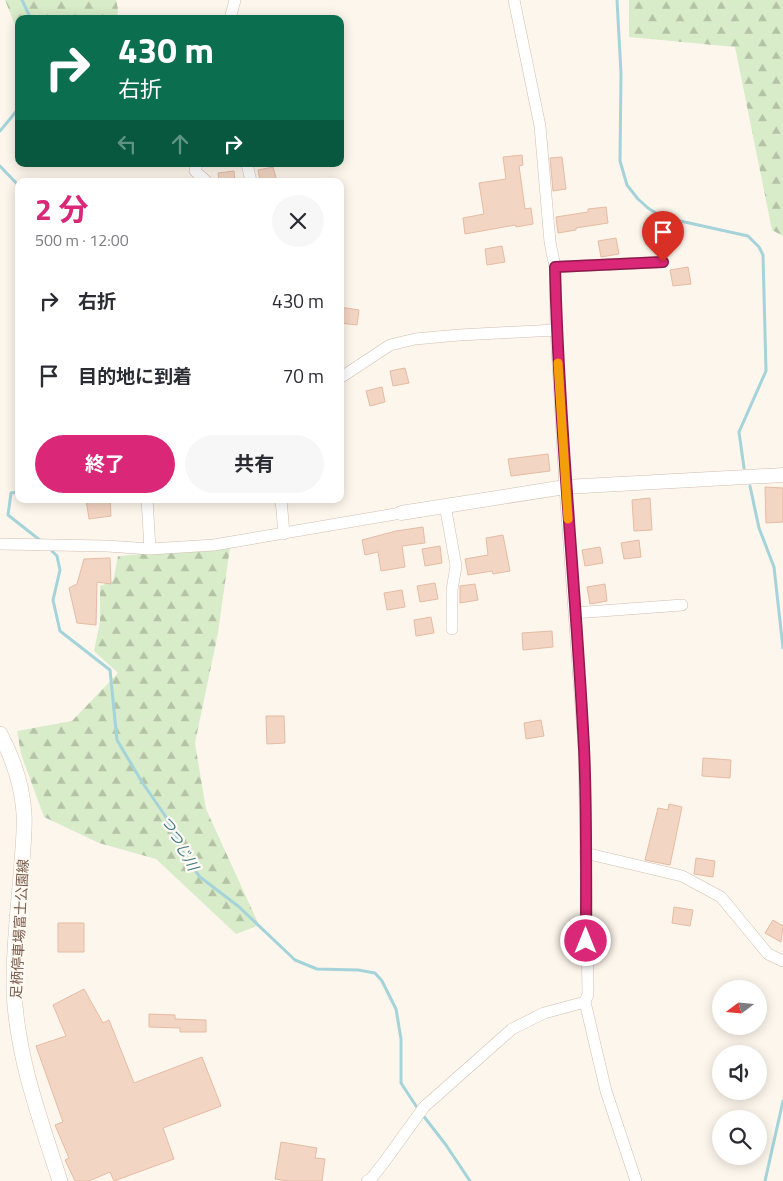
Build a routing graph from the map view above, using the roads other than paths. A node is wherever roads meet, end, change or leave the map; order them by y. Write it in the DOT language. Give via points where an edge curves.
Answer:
graph roads {
  1 [pos="235,0"];
  2 [pos="514,0"];
  3 [pos="231,15"];
  4 [pos="196,167"];
  5 [pos="203,178"];
  6 [pos="663,262"];
  7 [pos="555,267"];
  8 [pos="556,330"];
  9 [pos="344,375"];
  10 [pos="783,475"];
  11 [pos="566,486"];
  12 [pos="147,503"];
  13 [pos="281,503"];
  14 [pos="445,505"];
  15 [pos="401,513"];
  16 [pos="284,534"];
  17 [pos="0,544"];
  18 [pos="150,549"];
  19 [pos="682,605"];
  20 [pos="574,613"];
  21 [pos="452,629"];
  22 [pos="0,734"];
  23 [pos="585,853"];
  24 [pos="783,961"];
  25 [pos="585,1002"];
  26 [pos="60,1181"];
  27 [pos="367,1181"];
  28 [pos="636,1181"];
  1 -- 3 [label="street"];
  2 -- 7 [label="street" via="540,126"];
  4 -- 5 [label="street" via="195,171"];
  6 -- 7 [label="street"];
  7 -- 8 [label="street"];
  8 -- 9 [label="street" via="459,335 390,345"];
  8 -- 11 [label="street"];
  10 -- 11 [label="street"];
  11 -- 14 [label="street"];
  11 -- 20 [label="street"];
  12 -- 18 [label="street"];
  13 -- 16 [label="street"];
  14 -- 15 [label="street"];
  14 -- 21 [label="street" via="456,566"];
  15 -- 16 [label="street"];
  16 -- 18 [label="street" via="214,545"];
  17 -- 18 [label="street"];
  19 -- 20 [label="street"];
  20 -- 23 [label="street" via="584,748"];
  22 -- 26 [label="main road, 足柄停車場富士公園線" via="14,763 24,813 15,967 16,1017 24,1064"];
  23 -- 24 [label="street" via="682,876 721,897 768,954"];
  23 -- 25 [label="street" via="588,994"];
  25 -- 27 [label="street" via="544,1013 512,1029 424,1107"];
  25 -- 28 [label="street" via="606,1091"];
}
